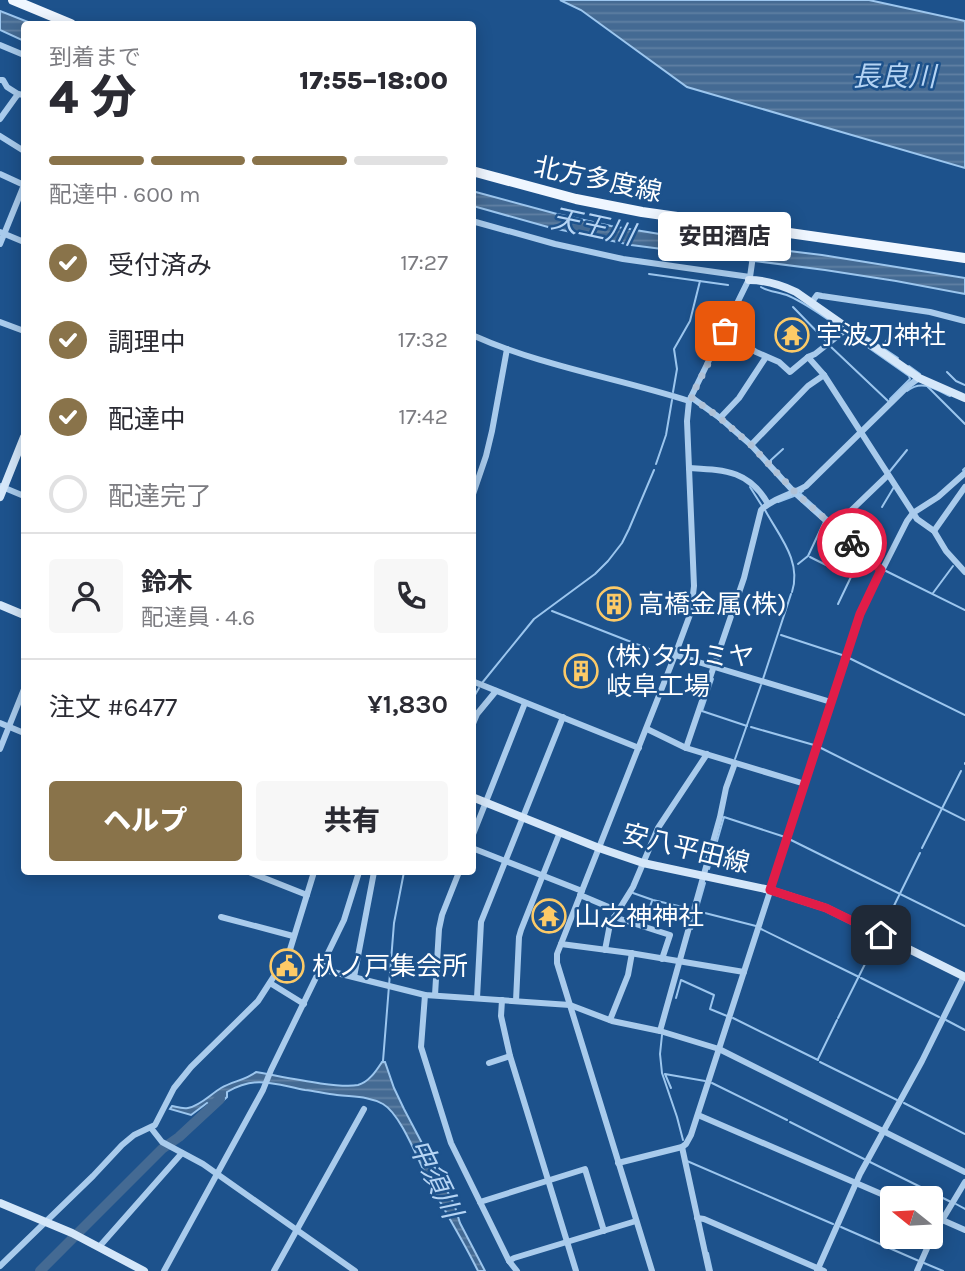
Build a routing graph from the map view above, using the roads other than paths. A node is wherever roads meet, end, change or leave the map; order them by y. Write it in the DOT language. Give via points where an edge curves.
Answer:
graph roads {
  1 [pos="13,0"];
  2 [pos="64,21"];
  3 [pos="0,45"];
  4 [pos="21,54"];
  5 [pos="0,80"];
  6 [pos="21,94"];
  7 [pos="0,119"];
  8 [pos="0,135"];
  9 [pos="21,149"];
  10 [pos="476,172"];
  11 [pos="0,174"];
  12 [pos="21,184"];
  13 [pos="21,192"];
  14 [pos="476,222"];
  15 [pos="756,232"];
  16 [pos="2,233"];
  17 [pos="21,241"];
  18 [pos="0,244"];
  19 [pos="965,258"];
  20 [pos="750,276"];
  21 [pos="812,303"];
  22 [pos="965,321"];
  23 [pos="0,322"];
  24 [pos="848,328"];
  25 [pos="21,330"];
  26 [pos="725,331"];
  27 [pos="476,337"];
  28 [pos="507,349"];
  29 [pos="766,356"];
  30 [pos="808,357"];
  31 [pos="824,375"];
  32 [pos="919,378"];
  33 [pos="965,398"];
  34 [pos="690,399"];
  35 [pos="720,418"];
  36 [pos="860,432"];
  37 [pos="21,444"];
  38 [pos="751,445"];
  39 [pos="690,468"];
  40 [pos="888,475"];
  41 [pos="965,475"];
  42 [pos="476,485"];
  43 [pos="965,486"];
  44 [pos="2,487"];
  45 [pos="795,492"];
  46 [pos="21,495"];
  47 [pos="0,497"];
  48 [pos="768,504"];
  49 [pos="913,513"];
  50 [pos="834,527"];
  51 [pos="934,531"];
  52 [pos="881,570"];
  53 [pos="965,572"];
  54 [pos="0,605"];
  55 [pos="21,614"];
  56 [pos="675,655"];
  57 [pos="715,667"];
  58 [pos="478,683"];
  59 [pos="496,691"];
  60 [pos="21,696"];
  61 [pos="831,702"];
  62 [pos="525,703"];
  63 [pos="476,716"];
  64 [pos="563,717"];
  65 [pos="0,723"];
  66 [pos="9,726"];
  67 [pos="647,729"];
  68 [pos="21,732"];
  69 [pos="639,748"];
  70 [pos="687,748"];
  71 [pos="0,749"];
  72 [pos="707,754"];
  73 [pos="735,763"];
  74 [pos="805,784"];
  75 [pos="476,798"];
  76 [pos="486,802"];
  77 [pos="524,818"];
  78 [pos="476,827"];
  79 [pos="560,832"];
  80 [pos="600,848"];
  81 [pos="476,850"];
  82 [pos="506,861"];
  83 [pos="643,863"];
  84 [pos="257,875"];
  85 [pos="313,875"];
  86 [pos="358,875"];
  87 [pos="373,875"];
  88 [pos="457,875"];
  89 [pos="542,876"];
  90 [pos="704,876"];
  91 [pos="770,890"];
  92 [pos="581,893"];
  93 [pos="307,895"];
  94 [pos="616,914"];
  95 [pos="221,917"];
  96 [pos="293,936"];
  97 [pos="561,944"];
  98 [pos="605,950"];
  99 [pos="632,953"];
  100 [pos="662,959"];
  101 [pos="680,962"];
  102 [pos="321,969"];
  103 [pos="744,972"];
  104 [pos="354,977"];
  105 [pos="964,977"];
  106 [pos="270,983"];
  107 [pos="425,995"];
  108 [pos="435,995"];
  109 [pos="477,998"];
  110 [pos="502,1000"];
  111 [pos="516,1001"];
  112 [pos="304,1004"];
  113 [pos="570,1005"];
  114 [pos="610,1020"];
  115 [pos="660,1031"];
  116 [pos="719,1049"];
  117 [pos="510,1056"];
  118 [pos="489,1063"];
  119 [pos="363,1109"];
  120 [pos="698,1115"];
  121 [pos="151,1128"];
  122 [pos="884,1132"];
  123 [pos="682,1147"];
  124 [pos="182,1153"];
  125 [pos="618,1163"];
  126 [pos="965,1172"];
  127 [pos="217,1174"];
  128 [pos="548,1181"];
  129 [pos="965,1182"];
  130 [pos="856,1183"];
  131 [pos="880,1193"];
  132 [pos="480,1202"];
  133 [pos="0,1203"];
  134 [pos="697,1217"];
  135 [pos="943,1220"];
  136 [pos="636,1221"];
  137 [pos="46,1222"];
  138 [pos="965,1230"];
  139 [pos="296,1231"];
  140 [pos="604,1231"];
  141 [pos="568,1242"];
  142 [pos="99,1247"];
  143 [pos="926,1250"];
  144 [pos="509,1261"];
  145 [pos="0,1266"];
  146 [pos="130,1268"];
  147 [pos="819,1270"];
  148 [pos="144,1271"];
  149 [pos="164,1271"];
  150 [pos="274,1271"];
  151 [pos="355,1271"];
  152 [pos="517,1271"];
  153 [pos="576,1271"];
  154 [pos="652,1271"];
  155 [pos="709,1271"];
  156 [pos="917,1271"];
  1 -- 2 [label="main road"];
  3 -- 4 [label="street"];
  5 -- 6 [label="street"];
  6 -- 7 [label="street"];
  8 -- 9 [label="street"];
  10 -- 15 [label="main road, 北方多度線" via="576,199"];
  11 -- 12 [label="street"];
  13 -- 16 [label="street"];
  14 -- 20 [label="street" via="613,257"];
  15 -- 19 [label="main road, 北方多度線"];
  15 -- 20 [label="street"];
  16 -- 17 [label="street"];
  16 -- 18 [label="street"];
  20 -- 21 [label="main road" via="786,287"];
  20 -- 26 [label="street"];
  21 -- 22 [label="street" via="817,295"];
  21 -- 24 [label="main road"];
  23 -- 25 [label="street"];
  24 -- 30 [label="street"];
  24 -- 32 [label="main road"];
  26 -- 29 [label="street"];
  26 -- 34 [label="street"];
  27 -- 28 [label="street"];
  28 -- 34 [label="street"];
  28 -- 42 [label="street" via="492,431"];
  29 -- 30 [label="street" via="790,372"];
  29 -- 35 [label="street"];
  30 -- 31 [label="street"];
  31 -- 36 [label="street"];
  31 -- 38 [label="street"];
  32 -- 33 [label="main road"];
  32 -- 36 [label="street"];
  34 -- 35 [label="street"];
  34 -- 39 [label="street"];
  35 -- 38 [label="street"];
  36 -- 40 [label="street"];
  36 -- 45 [label="street"];
  37 -- 44 [label="main road"];
  38 -- 45 [label="street"];
  39 -- 48 [label="street" via="742,476"];
  39 -- 56 [label="street" via="694,598"];
  40 -- 49 [label="street"];
  40 -- 50 [label="street"];
  41 -- 49 [label="street"];
  43 -- 51 [label="street"];
  44 -- 46 [label="street"];
  44 -- 47 [label="main road"];
  45 -- 48 [label="street"];
  45 -- 50 [label="street"];
  48 -- 57 [label="street" via="761,510"];
  49 -- 51 [label="street"];
  49 -- 52 [label="street"];
  50 -- 52 [label="street"];
  51 -- 53 [label="street"];
  52 -- 61 [label="street" via="860,614"];
  54 -- 55 [label="main road"];
  56 -- 57 [label="street"];
  56 -- 67 [label="street"];
  57 -- 61 [label="street"];
  57 -- 70 [label="street"];
  58 -- 59 [label="street"];
  59 -- 62 [label="street"];
  59 -- 63 [label="street"];
  60 -- 66 [label="street"];
  61 -- 74 [label="street"];
  62 -- 64 [label="street"];
  62 -- 76 [label="street"];
  64 -- 69 [label="street"];
  64 -- 77 [label="street"];
  65 -- 66 [label="street"];
  66 -- 68 [label="street"];
  66 -- 71 [label="street"];
  67 -- 69 [label="street"];
  67 -- 70 [label="street"];
  69 -- 80 [label="street"];
  70 -- 72 [label="street"];
  72 -- 73 [label="street"];
  72 -- 83 [label="street" via="664,818"];
  73 -- 74 [label="street"];
  73 -- 90 [label="street"];
  74 -- 91 [label="street"];
  75 -- 76 [label="main road, 安八平田線"];
  76 -- 77 [label="main road, 安八平田線"];
  76 -- 78 [label="street"];
  77 -- 79 [label="main road, 安八平田線"];
  77 -- 82 [label="street"];
  79 -- 80 [label="main road, 安八平田線"];
  79 -- 89 [label="street"];
  80 -- 83 [label="main road, 安八平田線"];
  80 -- 92 [label="street"];
  81 -- 82 [label="street"];
  82 -- 89 [label="street"];
  82 -- 109 [label="street" via="481,922"];
  83 -- 90 [label="main road, 安八平田線"];
  83 -- 94 [label="street"];
  84 -- 93 [label="street"];
  85 -- 93 [label="street"];
  86 -- 102 [label="street"];
  87 -- 104 [label="street"];
  88 -- 108 [label="street" via="439,929"];
  89 -- 92 [label="street"];
  89 -- 111 [label="street" via="519,937"];
  90 -- 91 [label="main road, 安八平田線"];
  90 -- 101 [label="street"];
  91 -- 103 [label="street"];
  91 -- 105 [label="main road, 安八平田線" via="848,918"];
  92 -- 94 [label="street"];
  92 -- 97 [label="street"];
  93 -- 96 [label="street"];
  94 -- 98 [label="street"];
  94 -- 100 [label="street" via="670,935"];
  95 -- 96 [label="street"];
  96 -- 106 [label="street" via="289,953"];
  97 -- 98 [label="street"];
  97 -- 113 [label="street" via="557,963"];
  98 -- 99 [label="street"];
  99 -- 100 [label="street"];
  99 -- 114 [label="street"];
  100 -- 101 [label="street"];
  101 -- 103 [label="street"];
  101 -- 115 [label="street"];
  102 -- 104 [label="street"];
  102 -- 112 [label="street"];
  103 -- 116 [label="street"];
  104 -- 107 [label="street"];
  105 -- 122 [label="street"];
  106 -- 112 [label="street"];
  106 -- 121 [label="street" via="249,1011 182,1077"];
  107 -- 108 [label="street"];
  107 -- 132 [label="street" via="421,1047 451,1143"];
  108 -- 109 [label="street"];
  109 -- 110 [label="street"];
  110 -- 111 [label="street"];
  110 -- 117 [label="street"];
  111 -- 113 [label="street"];
  112 -- 127 [label="street"];
  113 -- 114 [label="street"];
  113 -- 125 [label="street"];
  114 -- 115 [label="street"];
  115 -- 116 [label="street"];
  116 -- 120 [label="street"];
  116 -- 122 [label="street"];
  117 -- 118 [label="street"];
  117 -- 128 [label="street"];
  119 -- 139 [label="street"];
  120 -- 123 [label="street"];
  120 -- 130 [label="street"];
  121 -- 124 [label="street" via="162,1142"];
  121 -- 137 [label="street" via="122,1145"];
  122 -- 126 [label="street"];
  122 -- 130 [label="street"];
  123 -- 125 [label="street"];
  123 -- 134 [label="street"];
  124 -- 127 [label="street"];
  124 -- 142 [label="street"];
  125 -- 136 [label="street"];
  127 -- 139 [label="street"];
  127 -- 149 [label="street"];
  128 -- 132 [label="street"];
  128 -- 140 [label="street" via="585,1169"];
  128 -- 141 [label="street"];
  129 -- 135 [label="street"];
  130 -- 131 [label="street"];
  130 -- 147 [label="street"];
  132 -- 144 [label="street"];
  133 -- 137 [label="main road"];
  134 -- 147 [label="street"];
  134 -- 155 [label="street"];
  135 -- 138 [label="street"];
  136 -- 140 [label="street"];
  136 -- 154 [label="street"];
  137 -- 142 [label="main road"];
  137 -- 145 [label="street"];
  139 -- 150 [label="street"];
  139 -- 151 [label="street"];
  140 -- 141 [label="street"];
  141 -- 144 [label="street"];
  141 -- 153 [label="street"];
  142 -- 146 [label="main road"];
  143 -- 156 [label="street"];
  144 -- 152 [label="street"];
  146 -- 148 [label="main road"];
}
